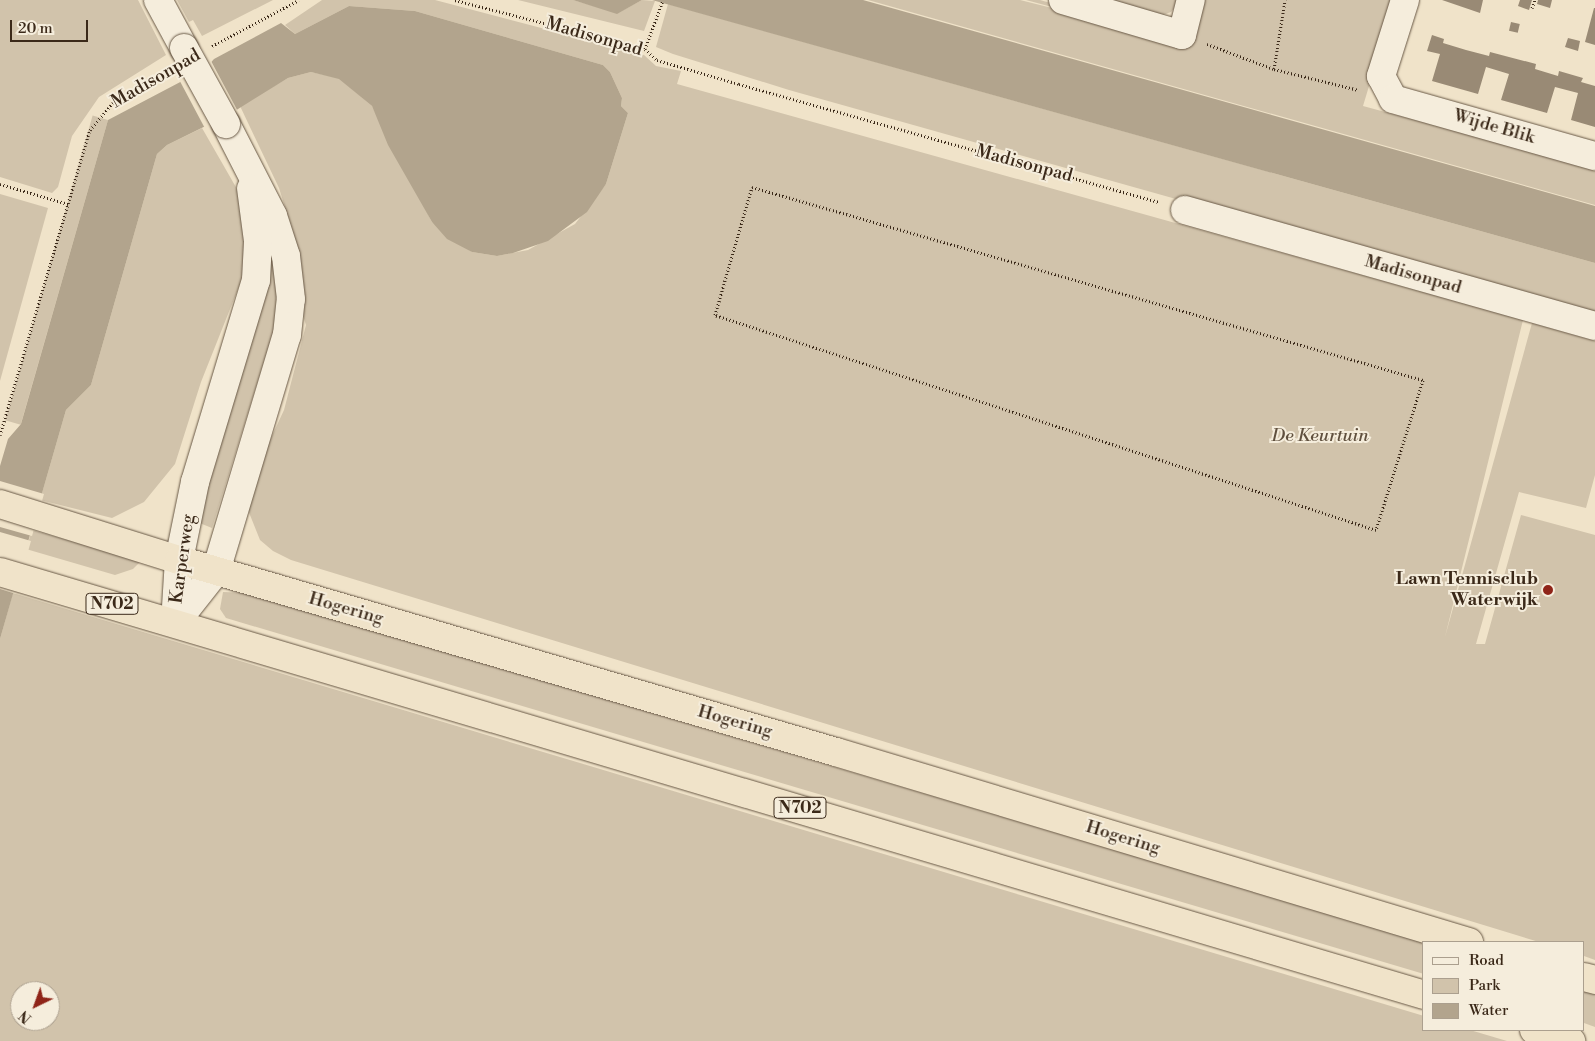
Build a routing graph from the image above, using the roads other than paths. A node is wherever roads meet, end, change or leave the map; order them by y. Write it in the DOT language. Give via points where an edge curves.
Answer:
graph roads {
  1 [pos="158,0"];
  2 [pos="1063,0"];
  3 [pos="1191,0"];
  4 [pos="1405,0"];
  5 [pos="1595,156"];
  6 [pos="249,169"];
  7 [pos="1185,210"];
  8 [pos="1595,326"];
  9 [pos="0,504"];
  10 [pos="179,560"];
  11 [pos="216,571"];
  12 [pos="0,572"];
  13 [pos="175,622"];
  14 [pos="1466,941"];
  15 [pos="1422,995"];
  16 [pos="1537,1031"];
  17 [pos="1571,1041"];
  1 -- 6 [label="street, Karperweg, bridge"];
  2 -- 3 [label="street" via="1182,35"];
  4 -- 5 [label="street, Wijde Blik" via="1381,76 1393,99"];
  6 -- 10 [label="street, Karperweg" via="258,241 256,280 195,482"];
  6 -- 11 [label="street, Karperweg" via="273,216 283,248 291,298 286,335"];
  7 -- 8 [label="street, Madisonpad"];
  9 -- 10 [label="highway, Hogering"];
  10 -- 11 [label="highway, Hogering"];
  10 -- 13 [label="street, Karperweg"];
  11 -- 13 [label="street, Karperweg"];
  11 -- 14 [label="highway, Hogering"];
  12 -- 13 [label="highway, N702"];
  13 -- 15 [label="highway, N702"];
  16 -- 17 [label="highway"];
}
